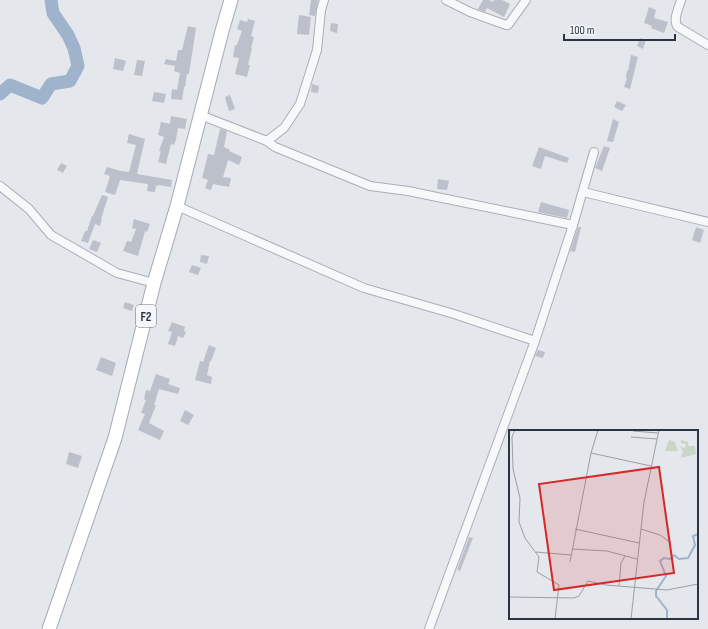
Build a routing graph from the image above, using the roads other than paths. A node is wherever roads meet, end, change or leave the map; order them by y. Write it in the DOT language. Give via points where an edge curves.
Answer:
graph roads {
  1 [pos="231,0"];
  2 [pos="324,0"];
  3 [pos="446,0"];
  4 [pos="526,0"];
  5 [pos="681,0"];
  6 [pos="708,45"];
  7 [pos="200,115"];
  8 [pos="267,141"];
  9 [pos="594,152"];
  10 [pos="0,186"];
  11 [pos="583,192"];
  12 [pos="177,206"];
  13 [pos="708,222"];
  14 [pos="574,225"];
  15 [pos="154,283"];
  16 [pos="535,341"];
  17 [pos="49,629"];
  18 [pos="429,629"];
  1 -- 7 [label="main road, F2"];
  2 -- 8 [label="street" via="317,50 300,104 284,128"];
  3 -- 4 [label="street" via="470,12 508,25"];
  5 -- 6 [label="street" via="676,24"];
  7 -- 8 [label="street"];
  7 -- 12 [label="main road, F2"];
  8 -- 14 [label="street" via="275,147 370,186 408,191"];
  9 -- 11 [label="street"];
  10 -- 15 [label="street" via="28,208 51,235 117,273"];
  11 -- 13 [label="street"];
  11 -- 14 [label="street"];
  12 -- 15 [label="main road, F2"];
  12 -- 16 [label="street" via="364,288"];
  14 -- 16 [label="street"];
  15 -- 17 [label="main road, F2" via="115,438"];
  16 -- 18 [label="street"];
}
